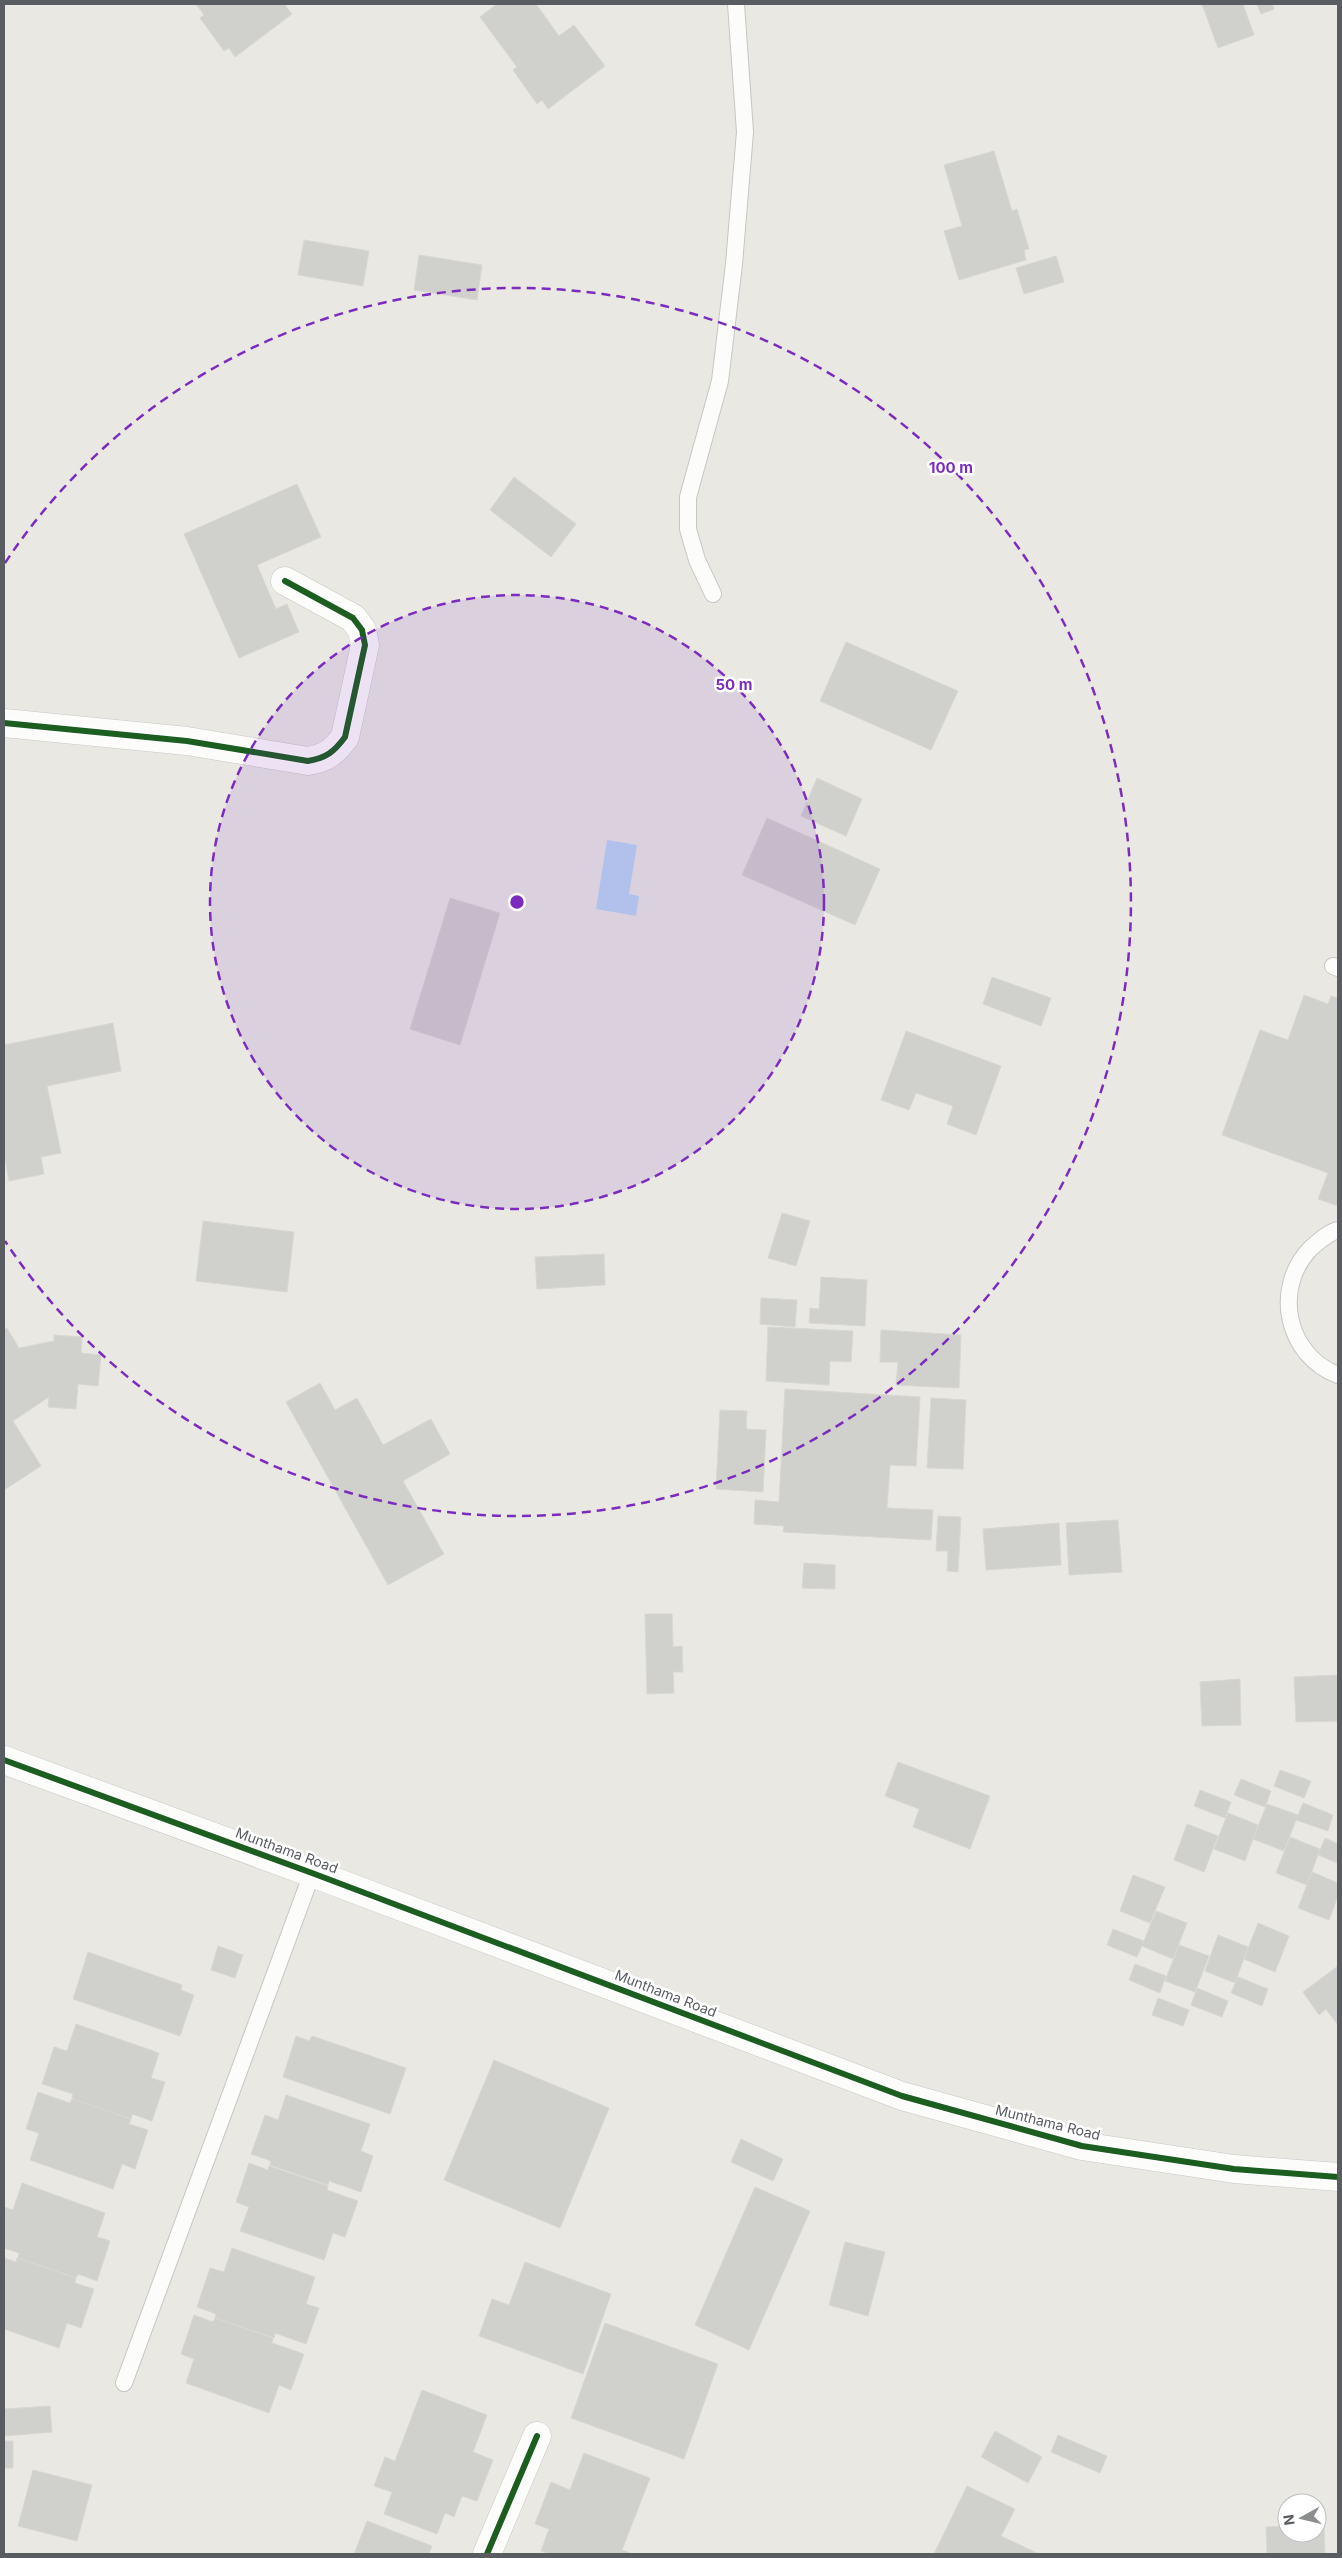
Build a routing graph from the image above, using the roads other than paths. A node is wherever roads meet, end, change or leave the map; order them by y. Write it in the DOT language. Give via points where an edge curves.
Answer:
graph roads {
  1 [pos="736,4"];
  2 [pos="285,581"];
  3 [pos="713,594"];
  4 [pos="4,723"];
  5 [pos="1338,1230"];
  6 [pos="1338,1375"];
  7 [pos="4,1760"];
  8 [pos="312,1873"];
  9 [pos="1338,2177"];
  10 [pos="124,2384"];
  11 [pos="537,2436"];
  12 [pos="487,2554"];
  1 -- 3 [label="lane" via="745,132 734,264 720,381 688,496 688,529 697,560"];
  2 -- 4 [label="street" via="353,618 362,630 364,645 344,737 336,750 324,758 308,761 187,741"];
  5 -- 6 [label="lane" via="1317,1242 1303,1257 1293,1274 1288,1314 1294,1334 1305,1351 1319,1365"];
  7 -- 8 [label="street, Munthama Road"];
  8 -- 9 [label="street, Munthama Road" via="902,2096 1082,2146 1234,2169"];
  8 -- 10 [label="lane"];
  11 -- 12 [label="street"];
}
